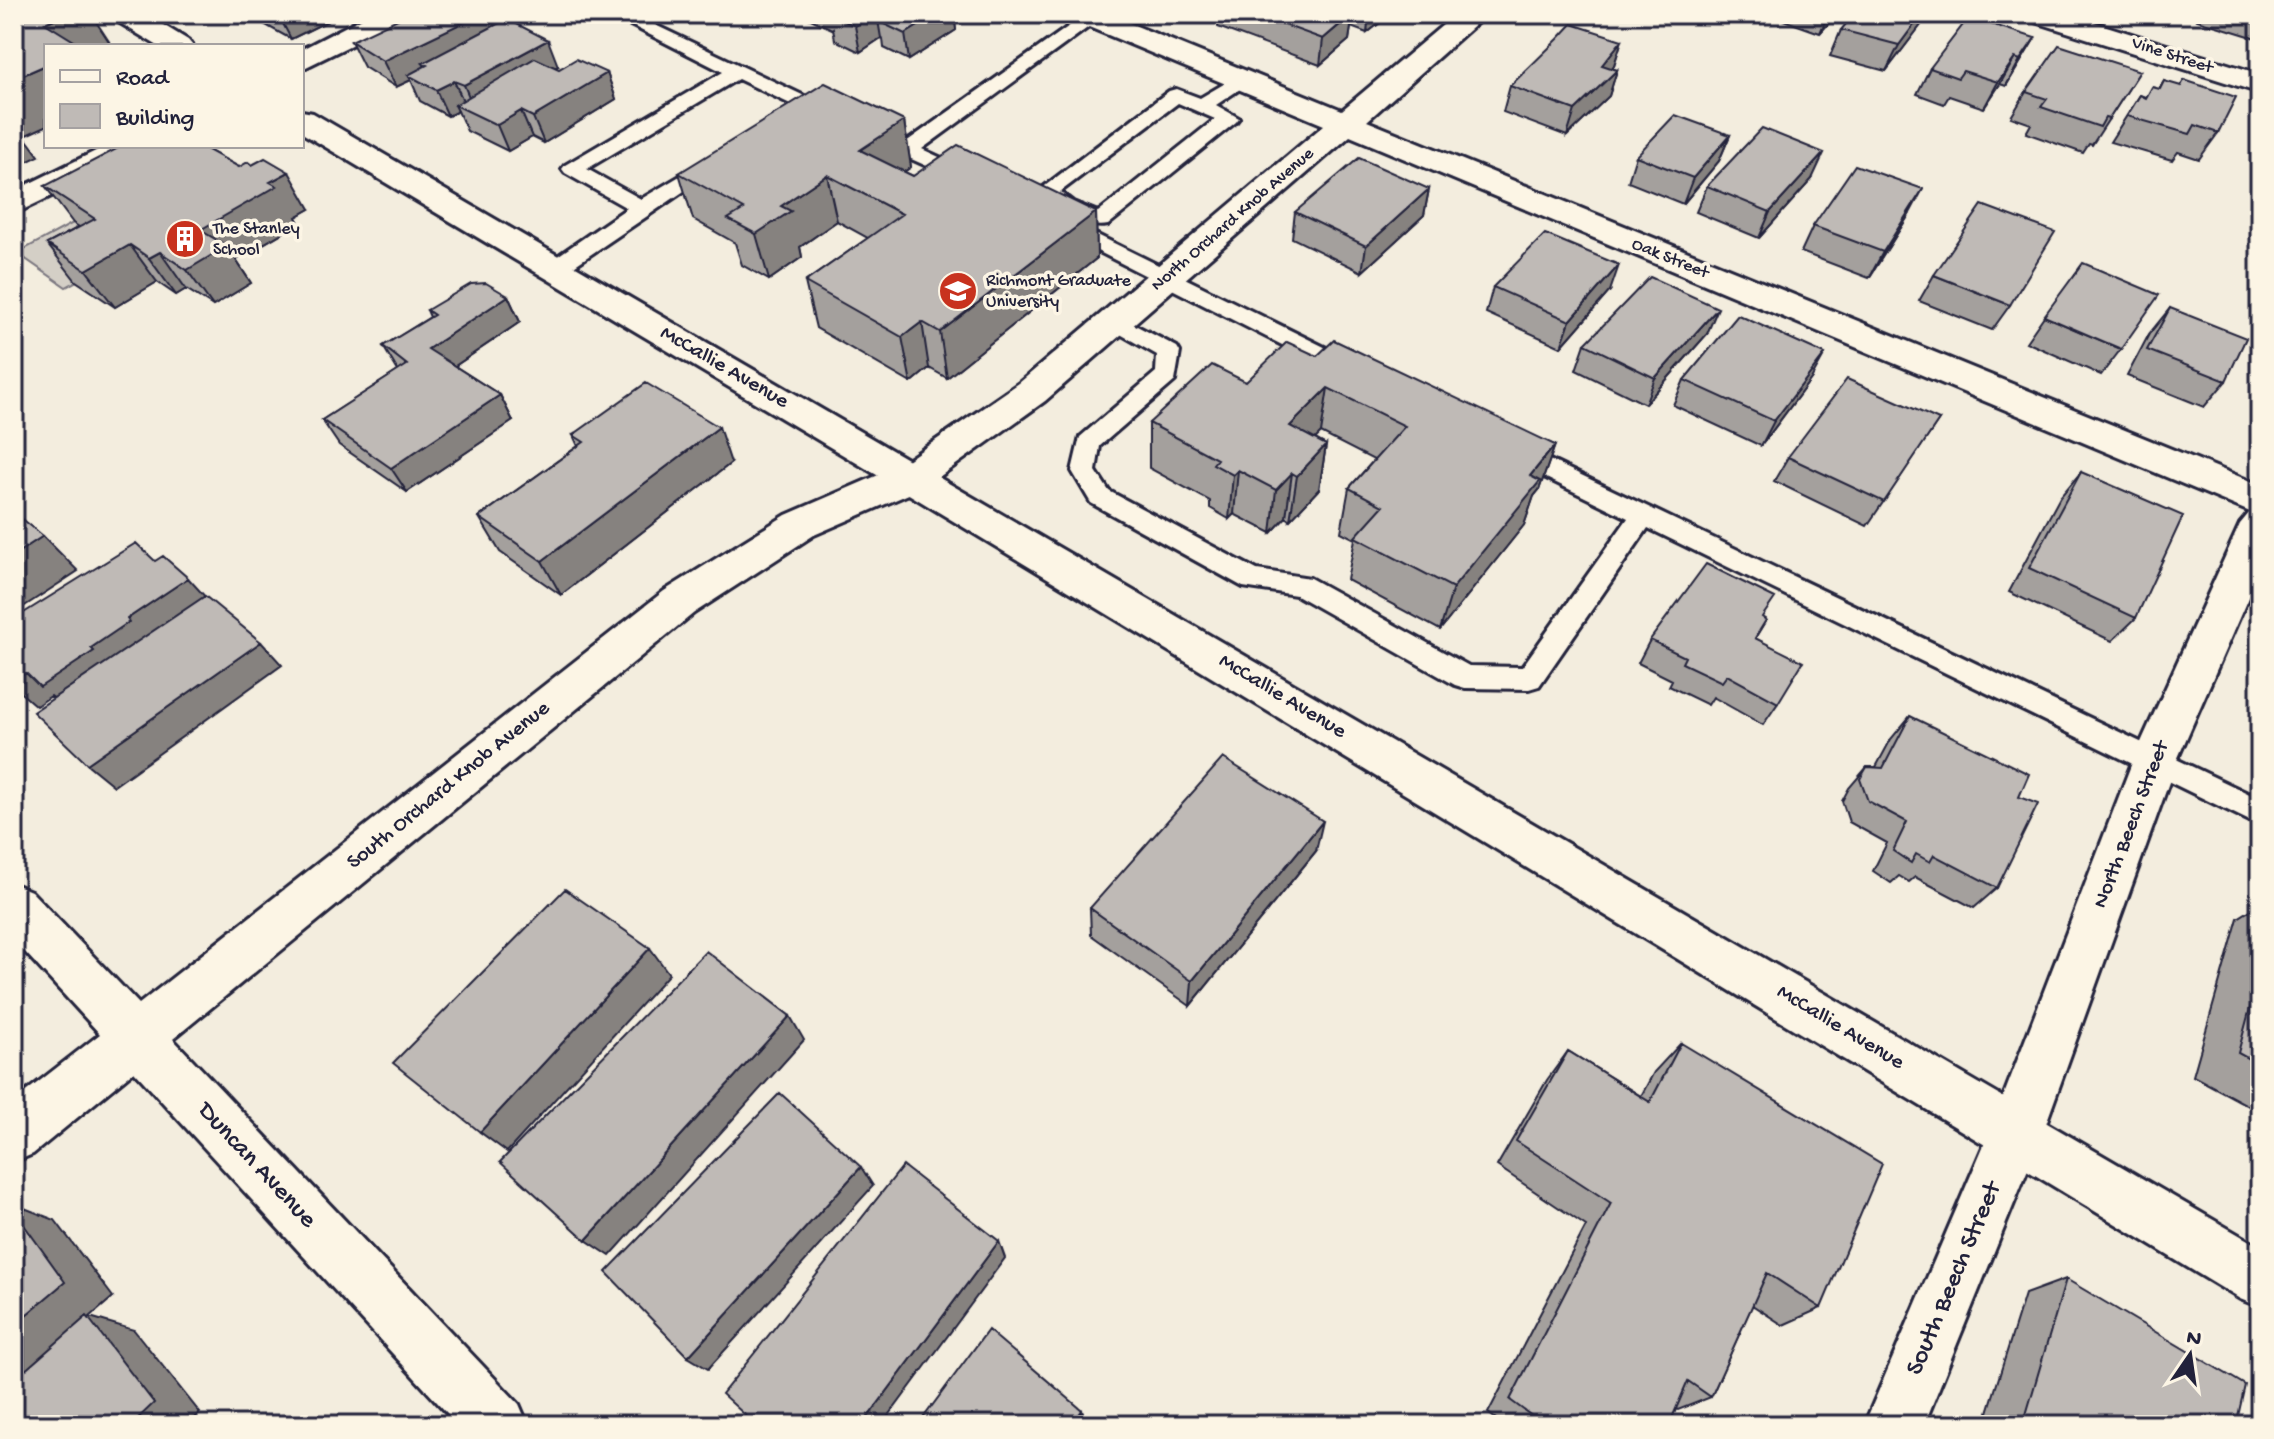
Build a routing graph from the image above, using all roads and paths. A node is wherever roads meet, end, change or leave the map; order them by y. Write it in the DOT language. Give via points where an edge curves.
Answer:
graph roads {
  1 [pos="125,14"];
  2 [pos="392,14"];
  3 [pos="618,14"];
  4 [pos="1473,14"];
  5 [pos="2039,14"];
  6 [pos="1087,16"];
  7 [pos="175,44"];
  8 [pos="304,59"];
  9 [pos="736,72"];
  10 [pos="1239,81"];
  11 [pos="2260,84"];
  12 [pos="811,106"];
  13 [pos="1202,106"];
  14 [pos="304,121"];
  15 [pos="784,122"];
  16 [pos="1344,125"];
  17 [pos="126,148"];
  18 [pos="908,150"];
  19 [pos="732,153"];
  20 [pos="986,186"];
  21 [pos="14,204"];
  22 [pos="1066,207"];
  23 [pos="641,208"];
  24 [pos="554,269"];
  25 [pos="1165,278"];
  26 [pos="1116,322"];
  27 [pos="1376,383"];
  28 [pos="1488,439"];
  29 [pos="911,477"];
  30 [pos="2260,501"];
  31 [pos="1643,516"];
  32 [pos="2260,524"];
  33 [pos="2155,760"];
  34 [pos="2260,813"];
  35 [pos="14,906"];
  36 [pos="135,1037"];
  37 [pos="2016,1132"];
  38 [pos="14,1135"];
  39 [pos="2260,1279"];
  40 [pos="498,1425"];
  41 [pos="1894,1425"];
  1 -- 7 [label="street"];
  2 -- 8 [label="street"];
  3 -- 9 [label="lane"];
  4 -- 16 [label="street, North Orchard Knob Avenue"];
  5 -- 11 [label="street, Vine Street"];
  6 -- 10 [label="street, Oak Street"];
  6 -- 18 [label="lane"];
  9 -- 12 [label="lane"];
  9 -- 23 [label="lane" via="572,169"];
  10 -- 13 [label="lane"];
  10 -- 16 [label="street, Oak Street"];
  12 -- 15 [label="lane"];
  12 -- 18 [label="lane"];
  13 -- 22 [label="lane" via="1176,95 1047,192"];
  13 -- 22 [label="lane" via="1229,118 1101,220"];
  14 -- 24 [label="street, McCallie Avenue"];
  16 -- 25 [label="street, North Orchard Knob Avenue"];
  16 -- 30 [label="street, Oak Street"];
  17 -- 21 [label="street"];
  18 -- 20 [label="lane"];
  19 -- 23 [label="lane"];
  22 -- 25 [label="lane" via="1048,218"];
  23 -- 24 [label="lane"];
  24 -- 29 [label="street, McCallie Avenue"];
  25 -- 26 [label="street, North Orchard Knob Avenue"];
  25 -- 27 [label="lane"];
  26 -- 29 [label="street, North Orchard Knob Avenue" via="1032,392"];
  26 -- 31 [label="lane" via="1169,352 1167,375 1089,443 1084,471 1100,497 1252,580 1301,585 1465,677 1529,678"];
  28 -- 31 [label="lane"];
  29 -- 36 [label="street, South Orchard Knob Avenue" via="800,525 679,602"];
  29 -- 37 [label="street, McCallie Avenue"];
  31 -- 33 [label="lane"];
  32 -- 33 [label="street, North Beech Street"];
  33 -- 34 [label="lane"];
  33 -- 37 [label="street, North Beech Street"];
  35 -- 36 [label="street, Duncan Avenue"];
  36 -- 38 [label="street, South Orchard Knob Avenue"];
  36 -- 40 [label="street, Duncan Avenue"];
  37 -- 39 [label="street, McCallie Avenue"];
  37 -- 41 [label="street, South Beech Street"];
}
